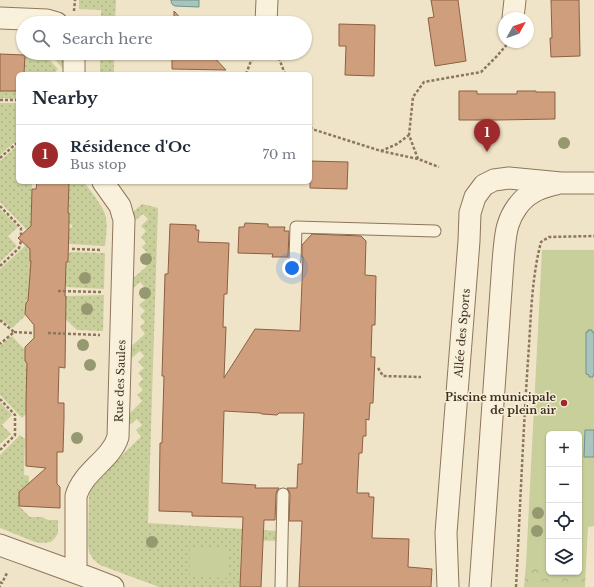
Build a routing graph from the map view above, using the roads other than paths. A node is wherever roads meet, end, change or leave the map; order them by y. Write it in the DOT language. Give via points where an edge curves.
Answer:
graph roads {
  1 [pos="266,0"];
  2 [pos="515,0"];
  3 [pos="514,12"];
  4 [pos="266,16"];
  5 [pos="0,18"];
  6 [pos="16,19"];
  7 [pos="74,60"];
  8 [pos="74,72"];
  9 [pos="561,183"];
  10 [pos="594,183"];
  11 [pos="104,184"];
  12 [pos="435,231"];
  13 [pos="295,260"];
  14 [pos="283,494"];
  15 [pos="0,545"];
  16 [pos="76,572"];
  17 [pos="113,587"];
  18 [pos="281,587"];
  19 [pos="448,587"];
  20 [pos="480,587"];
  1 -- 4 [label="street"];
  2 -- 3 [label="street"];
  5 -- 6 [label="street"];
  7 -- 8 [label="street"];
  9 -- 10 [label="street, Allée des Sports"];
  9 -- 19 [label="street, Allée des Sports" via="509,178 494,180 484,186 475,197 470,212 446,533"];
  9 -- 20 [label="street, Allée des Sports" via="532,192 521,202 508,225 503,262"];
  11 -- 16 [label="street, Rue des Saules" via="120,206 124,220 118,437 112,449 82,482 76,496"];
  12 -- 13 [label="lane" via="296,227"];
  14 -- 18 [label="lane"];
  15 -- 16 [label="street"];
  16 -- 17 [label="street"];
}
